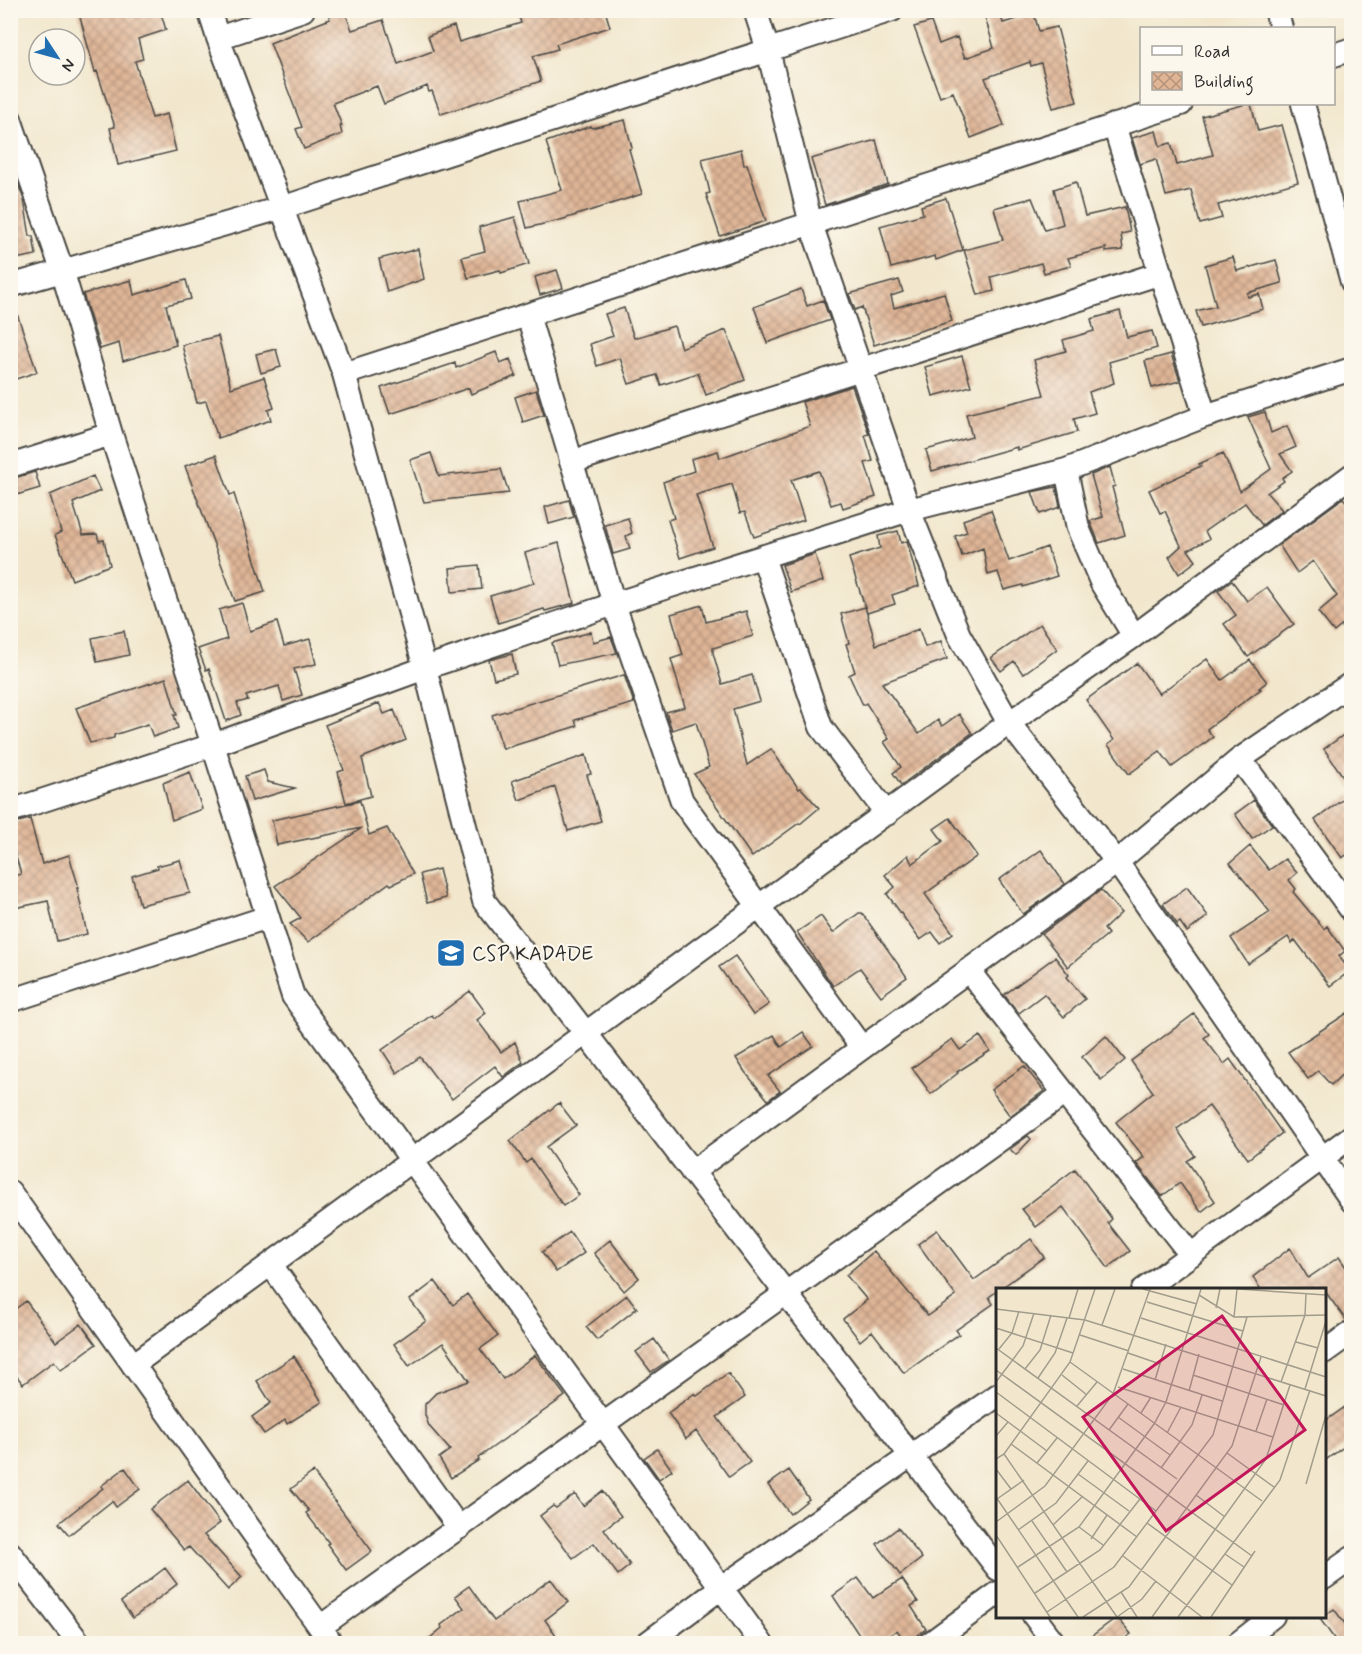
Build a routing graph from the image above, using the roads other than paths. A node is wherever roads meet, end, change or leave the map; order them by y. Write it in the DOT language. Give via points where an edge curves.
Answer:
graph roads {
  1 [pos="209,10"];
  2 [pos="303,10"];
  3 [pos="755,10"];
  4 [pos="892,10"];
  5 [pos="1276,10"];
  6 [pos="1281,27"];
  7 [pos="218,38"];
  8 [pos="1352,49"];
  9 [pos="768,50"];
  10 [pos="1335,55"];
  11 [pos="1178,105"];
  12 [pos="1303,105"];
  13 [pos="10,119"];
  14 [pos="1114,125"];
  15 [pos="281,208"];
  16 [pos="811,224"];
  17 [pos="62,270"];
  18 [pos="1161,273"];
  19 [pos="1352,282"];
  20 [pos="10,286"];
  21 [pos="528,315"];
  22 [pos="859,368"];
  23 [pos="1352,369"];
  24 [pos="344,374"];
  25 [pos="1205,416"];
  26 [pos="111,434"];
  27 [pos="571,462"];
  28 [pos="10,466"];
  29 [pos="1066,470"];
  30 [pos="1352,475"];
  31 [pos="909,510"];
  32 [pos="763,557"];
  33 [pos="614,604"];
  34 [pos="1134,636"];
  35 [pos="425,668"];
  36 [pos="1352,683"];
  37 [pos="1010,723"];
  38 [pos="213,745"];
  39 [pos="1240,759"];
  40 [pos="10,811"];
  41 [pos="887,814"];
  42 [pos="1117,861"];
  43 [pos="1347,898"];
  44 [pos="760,907"];
  45 [pos="268,917"];
  46 [pos="968,970"];
  47 [pos="10,1001"];
  48 [pos="587,1034"];
  49 [pos="862,1048"];
  50 [pos="1065,1093"];
  51 [pos="1352,1136"];
  52 [pos="1321,1159"];
  53 [pos="412,1161"];
  54 [pos="692,1172"];
  55 [pos="10,1192"];
  56 [pos="1352,1201"];
  57 [pos="1191,1255"];
  58 [pos="271,1265"];
  59 [pos="1146,1288"];
  60 [pos="786,1293"];
  61 [pos="1352,1332"];
  62 [pos="1326,1351"];
  63 [pos="133,1365"];
  64 [pos="996,1396"];
  65 [pos="603,1424"];
  66 [pos="911,1457"];
  67 [pos="459,1528"];
  68 [pos="10,1553"];
  69 [pos="1352,1558"];
  70 [pos="996,1566"];
  71 [pos="1326,1577"];
  72 [pos="721,1588"];
  73 [pos="996,1594"];
  74 [pos="1035,1618"];
  75 [pos="1272,1618"];
  76 [pos="326,1635"];
  77 [pos="80,1644"];
  78 [pos="646,1644"];
  79 [pos="762,1644"];
  80 [pos="929,1644"];
  81 [pos="1055,1644"];
  82 [pos="1237,1644"];
  1 -- 7 [label="street"];
  2 -- 7 [label="street"];
  3 -- 9 [label="street"];
  4 -- 9 [label="street"];
  5 -- 6 [label="street"];
  7 -- 15 [label="street"];
  8 -- 10 [label="street"];
  9 -- 15 [label="street"];
  9 -- 16 [label="street"];
  11 -- 14 [label="street"];
  12 -- 19 [label="street"];
  13 -- 17 [label="street"];
  14 -- 16 [label="street"];
  14 -- 18 [label="street"];
  15 -- 17 [label="street"];
  15 -- 24 [label="street"];
  16 -- 21 [label="street"];
  16 -- 22 [label="street"];
  17 -- 20 [label="street"];
  17 -- 26 [label="street"];
  18 -- 22 [label="street"];
  18 -- 25 [label="street"];
  21 -- 24 [label="street"];
  21 -- 27 [label="street"];
  22 -- 27 [label="street"];
  22 -- 31 [label="street"];
  23 -- 25 [label="street"];
  24 -- 35 [label="street"];
  25 -- 29 [label="street"];
  26 -- 28 [label="street"];
  26 -- 38 [label="street"];
  27 -- 33 [label="street"];
  29 -- 31 [label="street"];
  29 -- 34 [label="street" via="1078,528 1102,584"];
  30 -- 34 [label="street"];
  31 -- 32 [label="street"];
  31 -- 37 [label="street" via="959,634"];
  32 -- 33 [label="street"];
  32 -- 41 [label="street" via="821,727"];
  33 -- 35 [label="street"];
  33 -- 44 [label="street" via="682,801"];
  34 -- 37 [label="street"];
  35 -- 38 [label="street"];
  35 -- 48 [label="street" via="484,901"];
  36 -- 39 [label="street"];
  37 -- 41 [label="street"];
  37 -- 42 [label="street"];
  38 -- 40 [label="street"];
  38 -- 45 [label="street"];
  39 -- 42 [label="street"];
  39 -- 43 [label="street"];
  41 -- 44 [label="street"];
  42 -- 46 [label="street"];
  42 -- 52 [label="street"];
  44 -- 48 [label="street"];
  44 -- 49 [label="street"];
  45 -- 47 [label="street"];
  45 -- 53 [label="street" via="292,996"];
  46 -- 49 [label="street"];
  46 -- 50 [label="street"];
  48 -- 53 [label="street"];
  48 -- 54 [label="street"];
  49 -- 54 [label="street"];
  50 -- 57 [label="street"];
  50 -- 60 [label="street"];
  51 -- 52 [label="street"];
  52 -- 56 [label="street"];
  52 -- 57 [label="street"];
  53 -- 58 [label="street"];
  53 -- 65 [label="street"];
  54 -- 60 [label="street"];
  55 -- 63 [label="street"];
  57 -- 59 [label="street"];
  58 -- 63 [label="street"];
  58 -- 67 [label="street"];
  60 -- 65 [label="street"];
  60 -- 66 [label="street"];
  61 -- 62 [label="street"];
  63 -- 76 [label="street"];
  64 -- 66 [label="street"];
  65 -- 67 [label="street"];
  65 -- 72 [label="street"];
  66 -- 70 [label="street"];
  66 -- 72 [label="street"];
  67 -- 76 [label="street"];
  68 -- 77 [label="street"];
  69 -- 71 [label="street"];
  72 -- 78 [label="street"];
  72 -- 79 [label="street"];
  73 -- 80 [label="street"];
  74 -- 81 [label="street"];
  75 -- 82 [label="street"];
}
